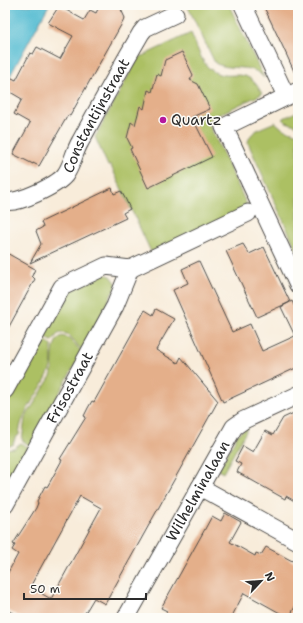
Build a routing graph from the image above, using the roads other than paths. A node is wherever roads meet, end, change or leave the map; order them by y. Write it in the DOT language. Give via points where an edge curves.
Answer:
graph roads {
  1 [pos="243,5"];
  2 [pos="176,14"];
  3 [pos="292,94"];
  4 [pos="5,201"];
  5 [pos="248,213"];
  6 [pos="130,269"];
  7 [pos="298,285"];
  8 [pos="5,390"];
  9 [pos="298,395"];
  10 [pos="200,487"];
  11 [pos="5,505"];
  12 [pos="298,541"];
  13 [pos="127,618"];
  1 -- 3 [label="street"];
  2 -- 4 [label="street, Constantijnstraat" via="145,28 141,33 78,144 65,175 57,182 19,200"];
  3 -- 7 [label="street" via="224,127"];
  5 -- 6 [label="street"];
  6 -- 8 [label="street" via="106,266 62,287"];
  6 -- 11 [label="street, Frisostraat" via="115,306"];
  9 -- 10 [label="street, Wilhelminalaan" via="234,427"];
  10 -- 12 [label="street"];
  10 -- 13 [label="street, Wilhelminalaan"];
}
